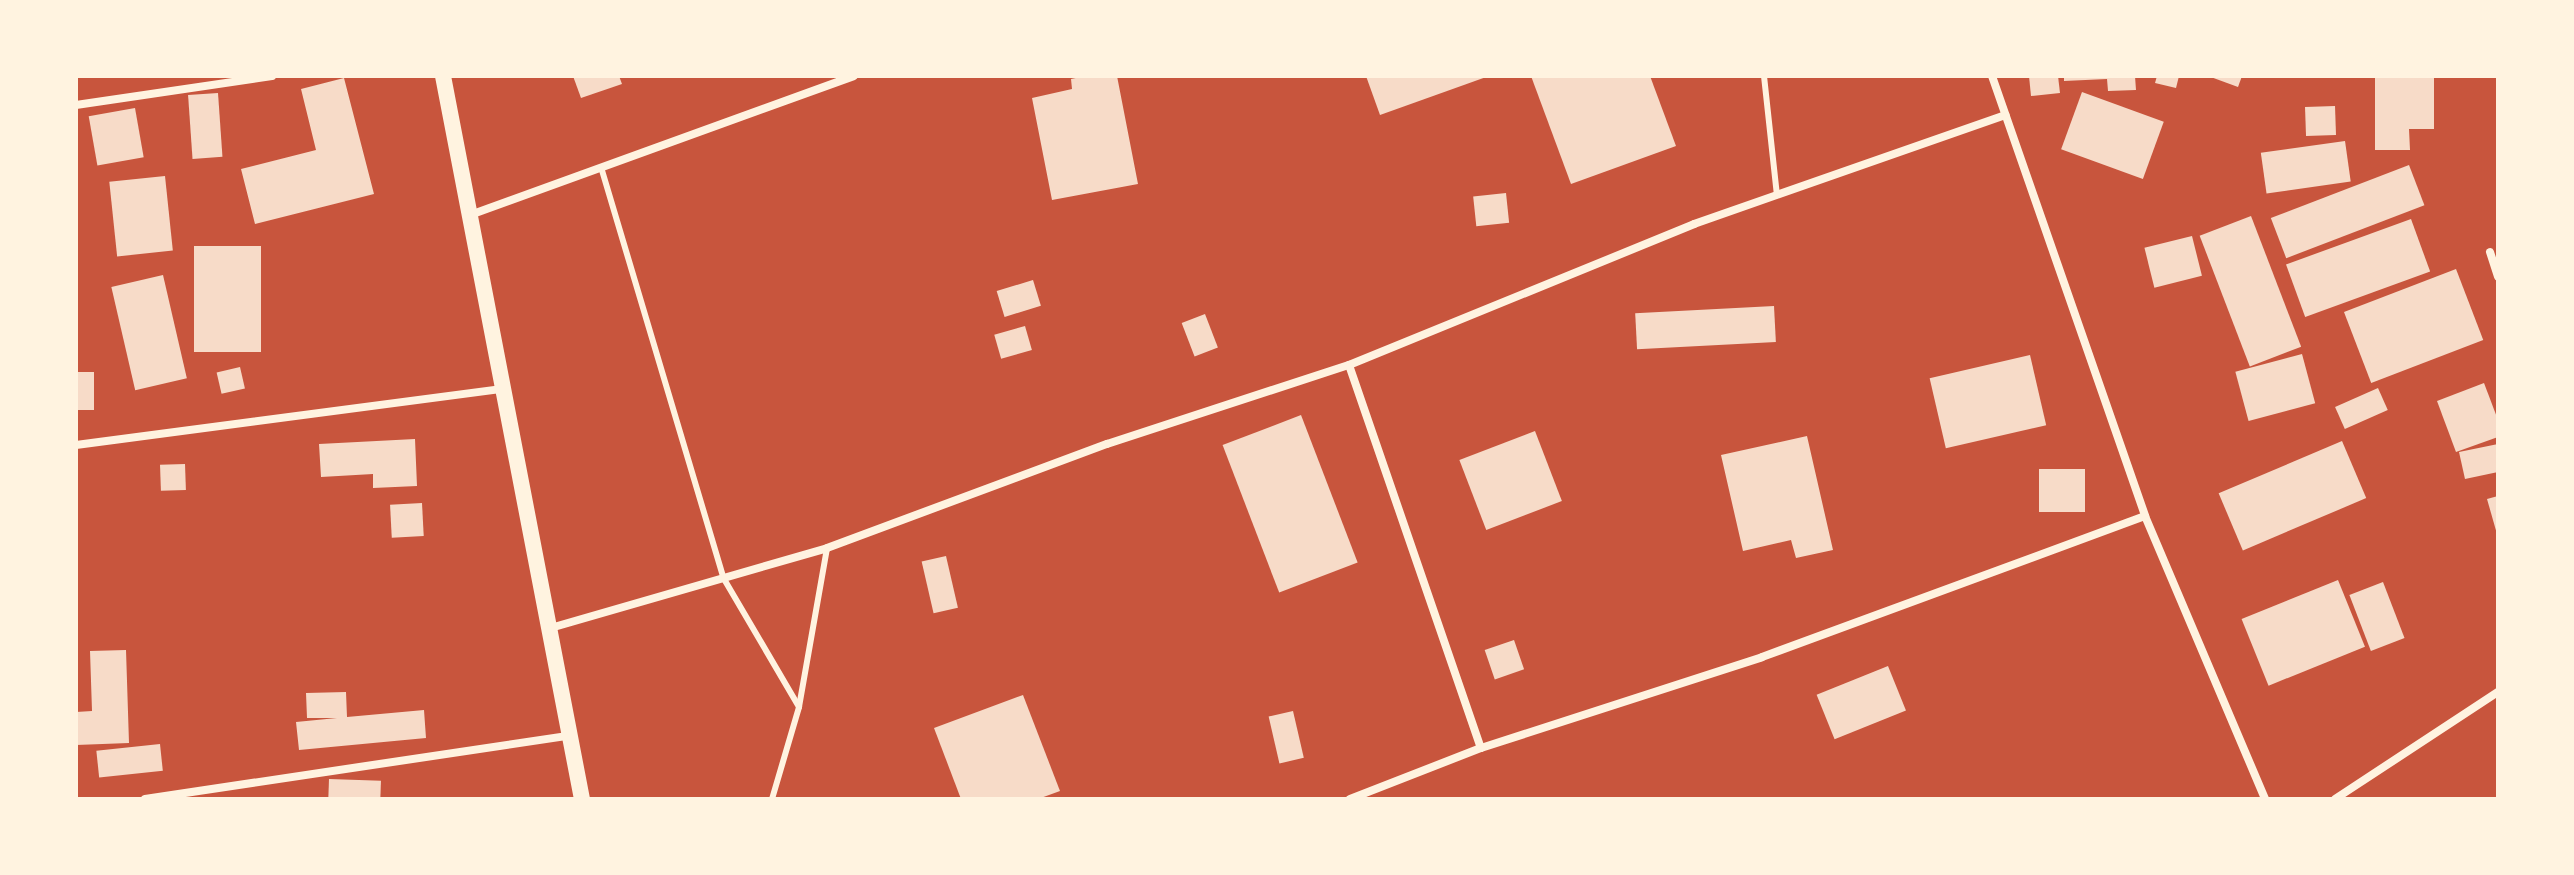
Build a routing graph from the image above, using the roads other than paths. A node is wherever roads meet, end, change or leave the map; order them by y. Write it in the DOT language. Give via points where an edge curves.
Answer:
graph roads {
  1 [pos="272,76"];
  2 [pos="443,76"];
  3 [pos="854,76"];
  4 [pos="1764,76"];
  5 [pos="1992,76"];
  6 [pos="76,105"];
  7 [pos="2005,115"];
  8 [pos="601,167"];
  9 [pos="1777,195"];
  10 [pos="470,215"];
  11 [pos="2490,252"];
  12 [pos="2498,277"];
  13 [pos="1349,365"];
  14 [pos="500,389"];
  15 [pos="76,445"];
  16 [pos="2145,516"];
  17 [pos="827,548"];
  18 [pos="724,579"];
  19 [pos="546,629"];
  20 [pos="2498,692"];
  21 [pos="799,707"];
  22 [pos="570,736"];
  23 [pos="1481,748"];
  24 [pos="145,799"];
  25 [pos="582,799"];
  26 [pos="772,799"];
  27 [pos="1350,799"];
  28 [pos="2265,799"];
  29 [pos="2335,799"];
  1 -- 6 [label="street"];
  2 -- 10 [label="main road"];
  3 -- 8 [label="street"];
  4 -- 9 [label="lane"];
  5 -- 7 [label="street"];
  7 -- 9 [label="street"];
  7 -- 16 [label="street"];
  8 -- 10 [label="street"];
  8 -- 18 [label="lane"];
  9 -- 13 [label="street"];
  10 -- 14 [label="main road"];
  11 -- 12 [label="street"];
  13 -- 17 [label="street" via="1107,444"];
  13 -- 23 [label="street"];
  14 -- 15 [label="street"];
  14 -- 19 [label="main road"];
  16 -- 23 [label="street" via="1762,657"];
  16 -- 28 [label="street"];
  17 -- 18 [label="street"];
  17 -- 21 [label="lane"];
  18 -- 19 [label="street"];
  18 -- 21 [label="lane"];
  19 -- 22 [label="main road"];
  20 -- 29 [label="street"];
  21 -- 26 [label="lane"];
  22 -- 24 [label="street"];
  22 -- 25 [label="main road"];
  23 -- 27 [label="street"];
}
